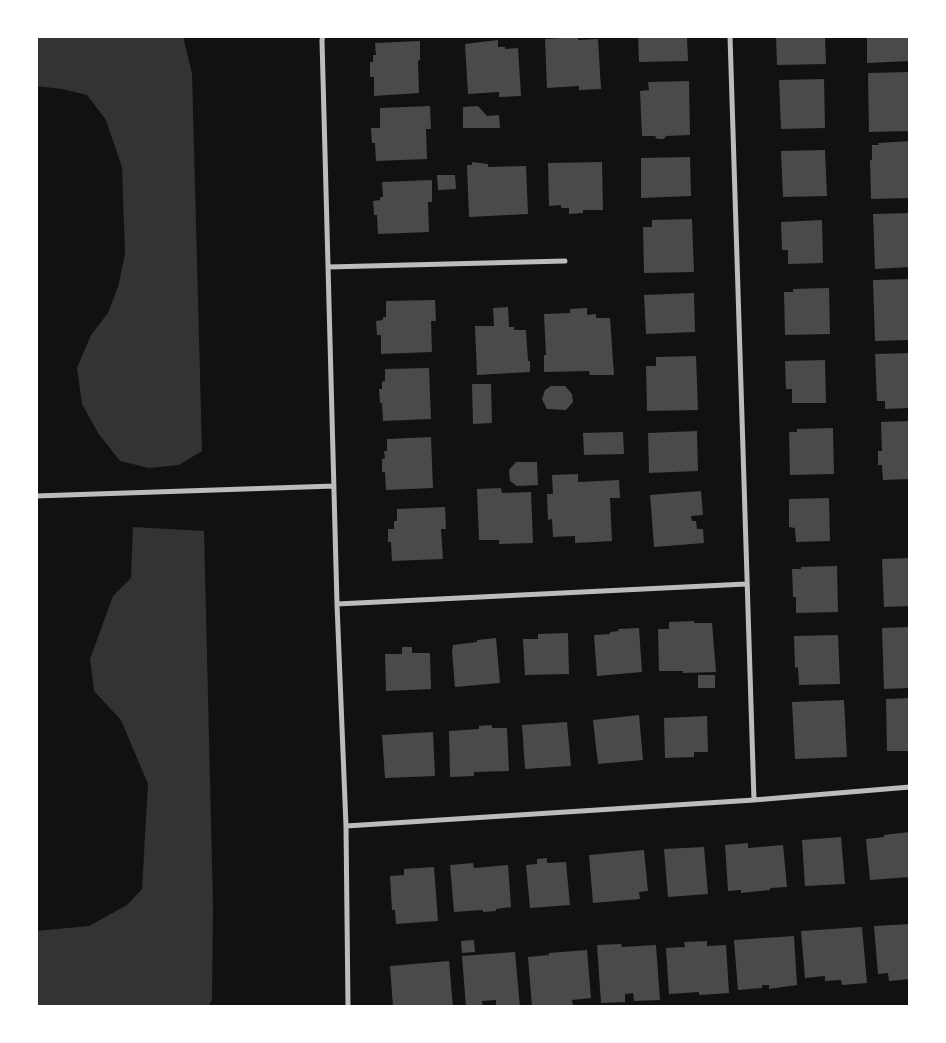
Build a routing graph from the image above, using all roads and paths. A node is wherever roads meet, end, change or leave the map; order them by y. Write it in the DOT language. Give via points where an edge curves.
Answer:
graph roads {
  1 [pos="323,36"];
  2 [pos="730,36"];
  3 [pos="565,261"];
  4 [pos="328,267"];
  5 [pos="334,486"];
  6 [pos="36,496"];
  7 [pos="746,584"];
  8 [pos="337,604"];
  9 [pos="910,787"];
  10 [pos="754,800"];
  11 [pos="346,826"];
  12 [pos="348,1007"];
  1 -- 4 [label="street"];
  2 -- 7 [label="street"];
  3 -- 4 [label="street"];
  4 -- 5 [label="street"];
  5 -- 6 [label="street"];
  5 -- 8 [label="street"];
  7 -- 8 [label="street"];
  7 -- 10 [label="street"];
  8 -- 11 [label="street"];
  9 -- 10 [label="street"];
  10 -- 11 [label="street"];
  11 -- 12 [label="street"];
}
